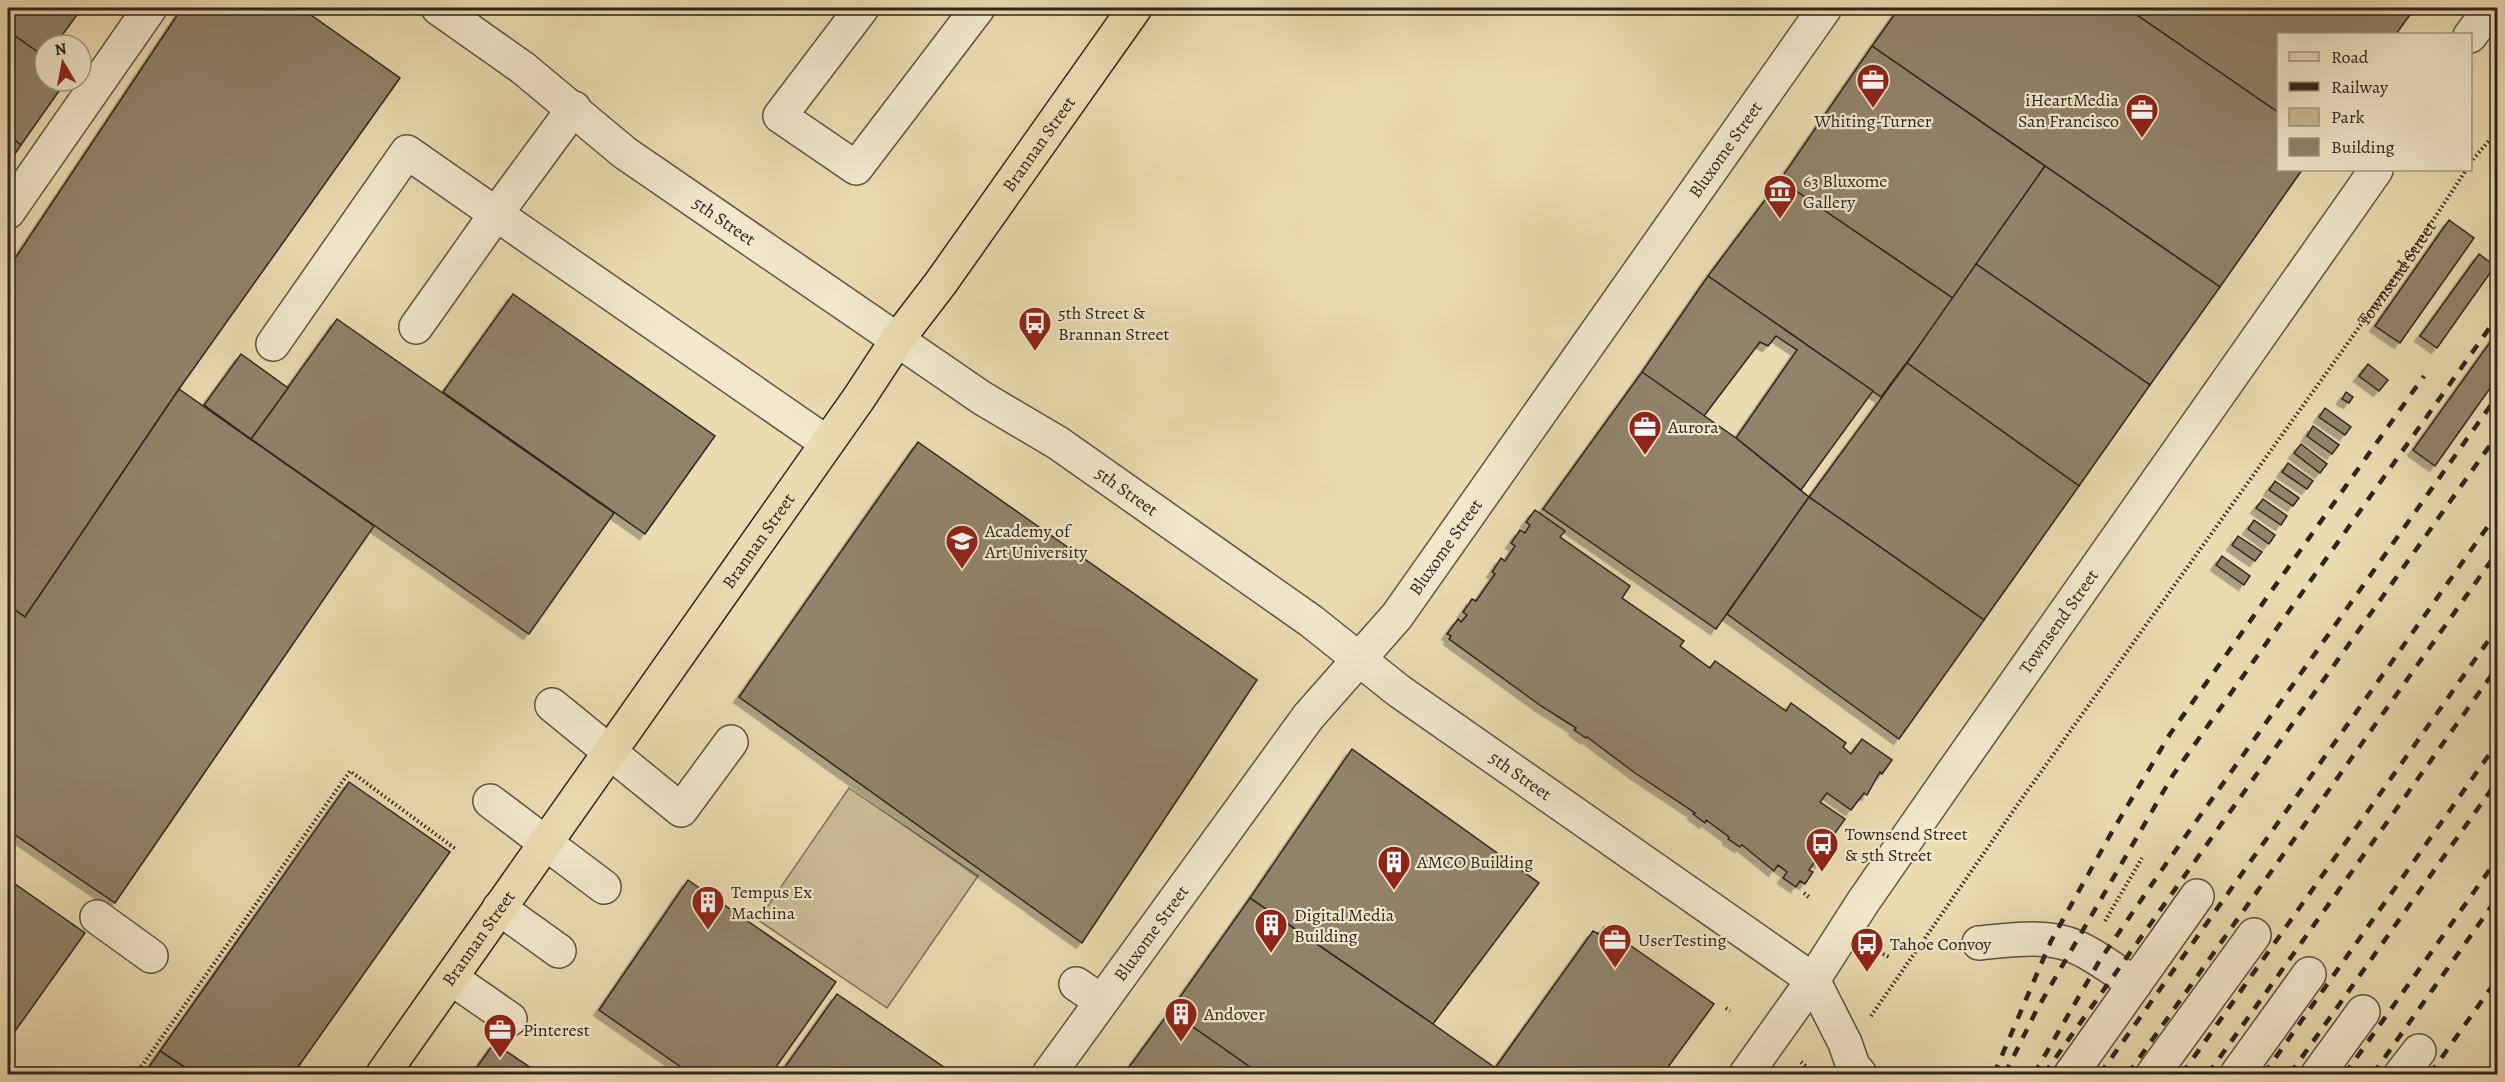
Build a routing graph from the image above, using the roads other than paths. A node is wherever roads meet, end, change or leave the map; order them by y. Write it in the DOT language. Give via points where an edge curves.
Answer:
graph roads {
  1 [pos="150,8"];
  2 [pos="439,8"];
  3 [pos="862,8"];
  4 [pos="978,8"];
  5 [pos="1135,8"];
  6 [pos="1825,8"];
  7 [pos="2491,8"];
  8 [pos="2472,33"];
  9 [pos="574,108"];
  10 [pos="2375,171"];
  11 [pos="8,212"];
  12 [pos="496,214"];
  13 [pos="416,327"];
  14 [pos="897,340"];
  15 [pos="273,344"];
  16 [pos="827,443"];
  17 [pos="1359,659"];
  18 [pos="552,705"];
  19 [pos="731,742"];
  20 [pos="609,752"];
  21 [pos="490,801"];
  22 [pos="545,843"];
  23 [pos="604,887"];
  24 [pos="2197,896"];
  25 [pos="499,908"];
  26 [pos="97,917"];
  27 [pos="2254,935"];
  28 [pos="1979,943"];
  29 [pos="559,951"];
  30 [pos="150,956"];
  31 [pos="2309,974"];
  32 [pos="451,978"];
  33 [pos="1813,980"];
  34 [pos="2134,984"];
  35 [pos="2363,1012"];
  36 [pos="510,1019"];
  37 [pos="383,1074"];
  38 [pos="1050,1074"];
  39 [pos="1746,1074"];
  40 [pos="1860,1074"];
  41 [pos="2071,1074"];
  42 [pos="2153,1074"];
  43 [pos="2237,1074"];
  44 [pos="2318,1074"];
  1 -- 11 [label="street"];
  2 -- 9 [label="street, 5th Street"];
  3 -- 4 [label="street" via="780,116 856,168"];
  5 -- 14 [label="main road, Brannan Street"];
  6 -- 17 [label="street, Bluxome Street" via="1397,616"];
  7 -- 8 [label="street"];
  9 -- 12 [label="street"];
  9 -- 14 [label="street, 5th Street" via="625,153"];
  10 -- 33 [label="street, Townsend Street" via="1876,882"];
  12 -- 13 [label="street"];
  12 -- 15 [label="street" via="407,152"];
  12 -- 16 [label="street"];
  14 -- 16 [label="main road, Brannan Street"];
  14 -- 17 [label="street, 5th Street" via="982,398 1058,443"];
  16 -- 20 [label="main road, Brannan Street"];
  17 -- 33 [label="street, 5th Street" via="1399,692 1577,818"];
  17 -- 38 [label="street, Bluxome Street" via="1308,717 1088,993"];
  18 -- 20 [label="street"];
  19 -- 20 [label="street" via="681,810"];
  20 -- 22 [label="main road, Brannan Street"];
  21 -- 22 [label="street"];
  22 -- 23 [label="street"];
  22 -- 25 [label="main road, Brannan Street"];
  24 -- 34 [label="street"];
  25 -- 29 [label="street"];
  25 -- 32 [label="main road, Brannan Street"];
  26 -- 30 [label="street"];
  27 -- 42 [label="street"];
  28 -- 34 [label="street" via="2016,939 2075,946"];
  31 -- 43 [label="street"];
  32 -- 36 [label="street"];
  32 -- 37 [label="main road, Brannan Street"];
  33 -- 39 [label="street, Townsend Street"];
  33 -- 40 [label="street"];
  34 -- 41 [label="street"];
  35 -- 44 [label="street"];
}
